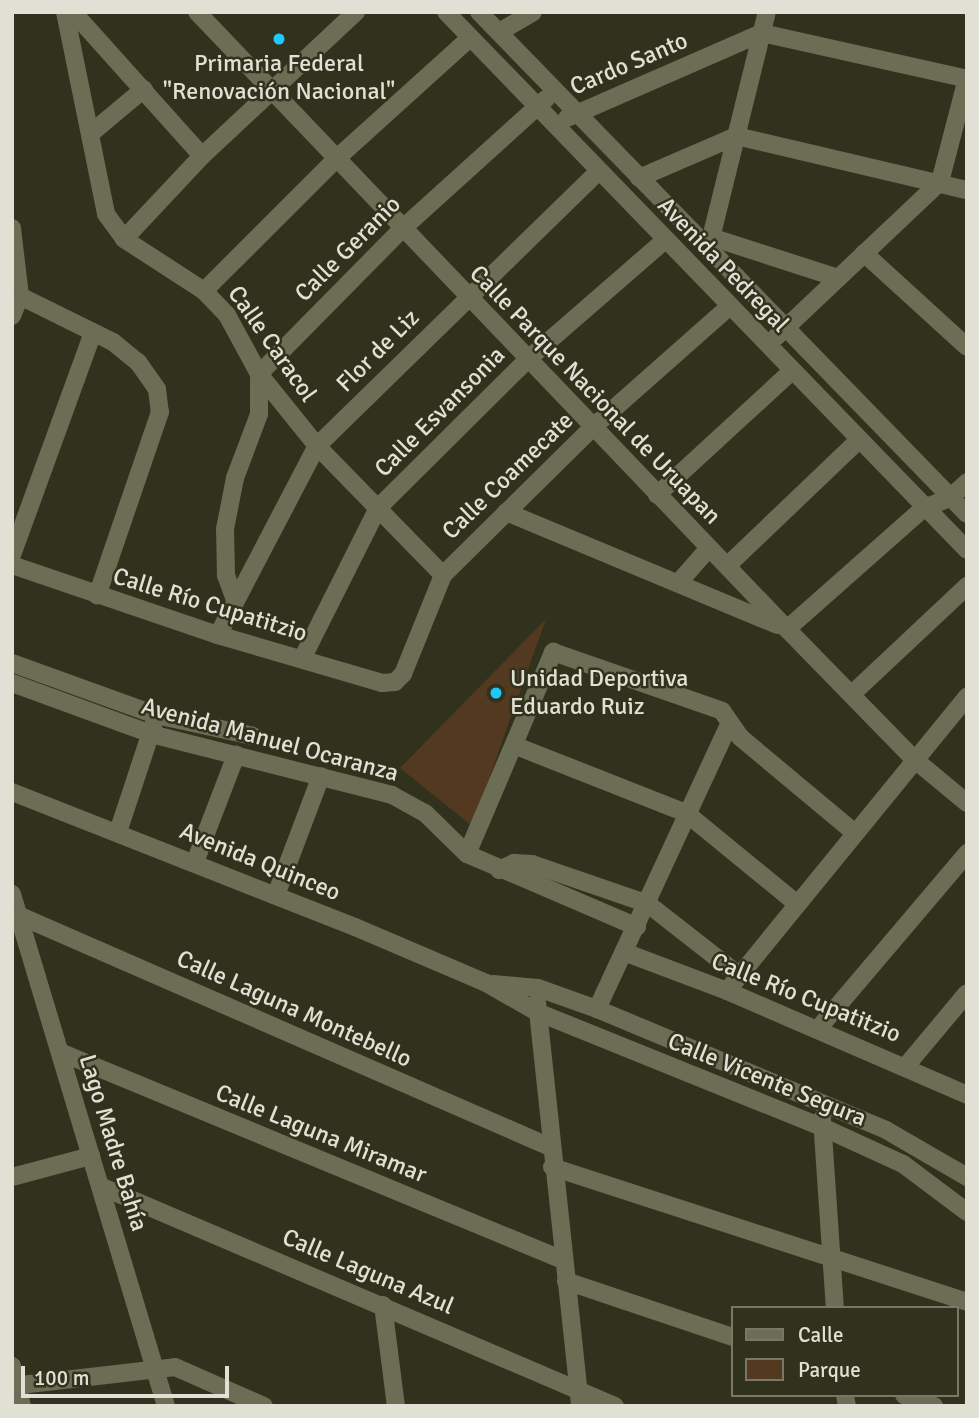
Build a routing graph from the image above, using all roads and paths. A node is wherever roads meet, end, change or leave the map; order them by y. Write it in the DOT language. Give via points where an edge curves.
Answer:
graph roads {
  1 [pos="65,12"];
  2 [pos="73,12"];
  3 [pos="197,12"];
  4 [pos="356,12"];
  5 [pos="446,12"];
  6 [pos="479,12"];
  7 [pos="533,12"];
  8 [pos="767,12"];
  9 [pos="499,32"];
  10 [pos="762,33"];
  11 [pos="470,38"];
  12 [pos="967,79"];
  13 [pos="144,89"];
  14 [pos="271,91"];
  15 [pos="556,92"];
  16 [pos="536,106"];
  17 [pos="576,112"];
  18 [pos="555,125"];
  19 [pos="90,134"];
  20 [pos="736,136"];
  21 [pos="202,156"];
  22 [pos="336,159"];
  23 [pos="599,172"];
  24 [pos="639,178"];
  25 [pos="940,182"];
  26 [pos="965,191"];
  27 [pos="12,228"];
  28 [pos="402,229"];
  29 [pos="124,239"];
  30 [pos="665,240"];
  31 [pos="710,243"];
  32 [pos="864,254"];
  33 [pos="838,278"];
  34 [pos="204,291"];
  35 [pos="20,296"];
  36 [pos="467,296"];
  37 [pos="729,307"];
  38 [pos="12,316"];
  39 [pos="785,329"];
  40 [pos="93,332"];
  41 [pos="767,346"];
  42 [pos="967,347"];
  43 [pos="527,360"];
  44 [pos="792,371"];
  45 [pos="259,374"];
  46 [pos="592,428"];
  47 [pos="859,440"];
  48 [pos="317,446"];
  49 [pos="967,482"];
  50 [pos="657,495"];
  51 [pos="950,498"];
  52 [pos="377,508"];
  53 [pos="924,508"];
  54 [pos="506,512"];
  55 [pos="967,514"];
  56 [pos="709,548"];
  57 [pos="967,550"];
  58 [pos="12,555"];
  59 [pos="12,565"];
  60 [pos="727,566"];
  61 [pos="443,575"];
  62 [pos="679,582"];
  63 [pos="967,586"];
  64 [pos="97,596"];
  65 [pos="235,600"];
  66 [pos="787,629"];
  67 [pos="218,635"];
  68 [pos="302,659"];
  69 [pos="12,663"];
  70 [pos="395,682"];
  71 [pos="12,683"];
  72 [pos="852,694"];
  73 [pos="967,697"];
  74 [pos="156,715"];
  75 [pos="730,723"];
  76 [pos="150,734"];
  77 [pos="253,736"];
  78 [pos="516,746"];
  79 [pos="236,755"];
  80 [pos="914,759"];
  81 [pos="321,776"];
  82 [pos="12,792"];
  83 [pos="967,803"];
  84 [pos="686,813"];
  85 [pos="118,832"];
  86 [pos="855,834"];
  87 [pos="967,853"];
  88 [pos="467,854"];
  89 [pos="195,862"];
  90 [pos="499,870"];
  91 [pos="12,894"];
  92 [pos="276,895"];
  93 [pos="796,903"];
  94 [pos="648,904"];
  95 [pos="18,915"];
  96 [pos="637,927"];
  97 [pos="624,952"];
  98 [pos="739,975"];
  99 [pos="486,984"];
  100 [pos="538,988"];
  101 [pos="727,991"];
  102 [pos="967,992"];
  103 [pos="597,1009"];
  104 [pos="537,1012"];
  105 [pos="818,1029"];
  106 [pos="60,1052"];
  107 [pos="906,1066"];
  108 [pos="967,1095"];
  109 [pos="822,1103"];
  110 [pos="822,1126"];
  111 [pos="550,1147"];
  112 [pos="92,1156"];
  113 [pos="552,1167"];
  114 [pos="12,1177"];
  115 [pos="967,1177"];
  116 [pos="100,1186"];
  117 [pos="967,1212"];
  118 [pos="828,1255"];
  119 [pos="563,1259"];
  120 [pos="566,1281"];
  121 [pos="967,1302"];
  122 [pos="383,1305"];
  123 [pos="835,1306"];
  124 [pos="730,1335"];
  125 [pos="12,1366"];
  126 [pos="154,1368"];
  127 [pos="14,1386"];
  128 [pos="578,1386"];
  129 [pos="909,1397"];
  130 [pos="22,1406"];
  131 [pos="166,1406"];
  132 [pos="264,1406"];
  133 [pos="396,1406"];
  134 [pos="580,1406"];
  135 [pos="615,1406"];
  136 [pos="934,1406"];
  1 -- 19 [label="street, Calle Caracol"];
  2 -- 13 [label="street"];
  3 -- 14 [label="street, Calle Parque Nacional de Uruapan"];
  4 -- 14 [label="street"];
  5 -- 11 [label="street, Avenida Pedregal"];
  6 -- 9 [label="street, Avenida Pedregal"];
  7 -- 9 [label="street"];
  8 -- 10 [label="street"];
  9 -- 15 [label="street, Avenida Pedregal"];
  10 -- 12 [label="street"];
  10 -- 17 [label="street, Cardo Santo"];
  10 -- 20 [label="street"];
  11 -- 16 [label="street, Avenida Pedregal"];
  11 -- 22 [label="street"];
  12 -- 25 [label="street"];
  13 -- 19 [label="street"];
  13 -- 21 [label="street"];
  14 -- 21 [label="street"];
  14 -- 22 [label="street, Calle Parque Nacional de Uruapan"];
  15 -- 16 [label="street, Calle Geranio"];
  15 -- 17 [label="street, Avenida Pedregal"];
  16 -- 18 [label="street, Avenida Pedregal"];
  16 -- 28 [label="street, Calle Geranio"];
  17 -- 18 [label="street, Cardo Santo"];
  17 -- 24 [label="street, Avenida Pedregal"];
  18 -- 23 [label="street, Avenida Pedregal"];
  19 -- 29 [label="street, Calle Caracol" via="106,214"];
  20 -- 24 [label="street"];
  20 -- 25 [label="street"];
  20 -- 31 [label="street"];
  21 -- 29 [label="street"];
  22 -- 28 [label="street, Calle Parque Nacional de Uruapan"];
  22 -- 34 [label="street"];
  23 -- 30 [label="street, Avenida Pedregal"];
  23 -- 36 [label="street, Flor de Liz"];
  24 -- 31 [label="street, Avenida Pedregal"];
  25 -- 26 [label="street"];
  25 -- 32 [label="street"];
  27 -- 35 [label="street"];
  28 -- 36 [label="street, Calle Parque Nacional de Uruapan"];
  28 -- 45 [label="street, Calle Geranio"];
  29 -- 34 [label="street, Calle Caracol"];
  30 -- 37 [label="street, Avenida Pedregal"];
  30 -- 43 [label="street, Calle Esvansonia"];
  31 -- 33 [label="street"];
  31 -- 39 [label="street, Avenida Pedregal"];
  32 -- 33 [label="street"];
  32 -- 42 [label="street"];
  33 -- 39 [label="street"];
  34 -- 45 [label="street, Calle Caracol" via="227,315"];
  35 -- 38 [label="street"];
  35 -- 40 [label="street"];
  36 -- 43 [label="street, Calle Parque Nacional de Uruapan"];
  36 -- 48 [label="street, Flor de Liz"];
  37 -- 41 [label="street, Avenida Pedregal"];
  37 -- 46 [label="street, Calle Coamecate"];
  39 -- 41 [label="street"];
  39 -- 51 [label="street, Avenida Pedregal"];
  40 -- 58 [label="street"];
  40 -- 64 [label="street" via="138,362 157,388 160,412"];
  41 -- 44 [label="street, Avenida Pedregal"];
  43 -- 46 [label="street, Calle Parque Nacional de Uruapan"];
  43 -- 52 [label="street, Calle Esvansonia"];
  44 -- 47 [label="street, Avenida Pedregal"];
  44 -- 50 [label="street"];
  45 -- 48 [label="street, Calle Caracol"];
  45 -- 65 [label="street" via="259,414 235,478 225,529 226,575"];
  46 -- 50 [label="street, Calle Parque Nacional de Uruapan"];
  46 -- 54 [label="street, Calle Coamecate"];
  47 -- 53 [label="street, Avenida Pedregal"];
  47 -- 60 [label="street"];
  48 -- 52 [label="street, Calle Caracol"];
  48 -- 65 [label="street, Flor de Liz"];
  49 -- 51 [label="street"];
  50 -- 56 [label="street, Calle Parque Nacional de Uruapan"];
  51 -- 53 [label="street"];
  51 -- 55 [label="street, Avenida Pedregal"];
  52 -- 61 [label="street, Calle Caracol"];
  52 -- 68 [label="street, Calle Esvansonia"];
  53 -- 57 [label="street, Avenida Pedregal"];
  53 -- 66 [label="street"];
  54 -- 61 [label="street, Calle Coamecate"];
  54 -- 62 [label="street"];
  56 -- 60 [label="street, Calle Parque Nacional de Uruapan"];
  56 -- 62 [label="street"];
  59 -- 64 [label="street, Calle Río Cupatitzio"];
  60 -- 66 [label="street, Calle Parque Nacional de Uruapan"];
  61 -- 70 [label="street, Calle Coamecate" via="403,674"];
  62 -- 66 [label="street"];
  63 -- 72 [label="street"];
  64 -- 67 [label="street, Calle Río Cupatitzio"];
  65 -- 67 [label="street, Flor de Liz"];
  66 -- 72 [label="street, Calle Parque Nacional de Uruapan"];
  67 -- 68 [label="street, Calle Río Cupatitzio"];
  68 -- 70 [label="street, Calle Río Cupatitzio" via="382,683"];
  69 -- 74 [label="street, Avenida Manuel Ocaranza"];
  71 -- 76 [label="street, Avenida Manuel Ocaranza"];
  72 -- 80 [label="street, Calle Parque Nacional de Uruapan"];
  73 -- 80 [label="street"];
  74 -- 76 [label="street"];
  74 -- 77 [label="street, Avenida Manuel Ocaranza"];
  75 -- 78 [label="street" via="722,711 553,652"];
  75 -- 84 [label="street"];
  75 -- 86 [label="street" via="740,737"];
  76 -- 79 [label="street, Avenida Manuel Ocaranza"];
  76 -- 85 [label="street"];
  78 -- 84 [label="street"];
  78 -- 88 [label="street"];
  79 -- 81 [label="street, Avenida Manuel Ocaranza"];
  79 -- 89 [label="street"];
  80 -- 83 [label="street, Calle Parque Nacional de Uruapan"];
  80 -- 86 [label="street"];
  81 -- 88 [label="street, Avenida Manuel Ocaranza" via="391,795 425,813"];
  81 -- 92 [label="street"];
  82 -- 85 [label="street, Avenida Quinceo"];
  84 -- 93 [label="street"];
  84 -- 94 [label="street"];
  85 -- 89 [label="street, Avenida Quinceo"];
  86 -- 93 [label="street"];
  87 -- 105 [label="street"];
  88 -- 90 [label="street, Avenida Manuel Ocaranza"];
  89 -- 92 [label="street, Avenida Quinceo"];
  90 -- 94 [label="street" via="514,863 532,864"];
  90 -- 96 [label="street, Avenida Manuel Ocaranza"];
  91 -- 95 [label="street, Lago Madre Bahía"];
  92 -- 99 [label="street, Avenida Quinceo"];
  93 -- 98 [label="street"];
  94 -- 96 [label="street"];
  94 -- 98 [label="street"];
  95 -- 106 [label="street, Lago Madre Bahía"];
  95 -- 111 [label="street, Calle Laguna Montebello"];
  96 -- 97 [label="street"];
  97 -- 101 [label="street, Calle Río Cupatitzio"];
  97 -- 103 [label="street"];
  98 -- 101 [label="street"];
  99 -- 100 [label="street, Avenida Quinceo"];
  99 -- 104 [label="street, Avenida Quinceo"];
  100 -- 103 [label="street, Calle Vicente Segura"];
  100 -- 104 [label="street"];
  101 -- 105 [label="street, Calle Río Cupatitzio"];
  102 -- 107 [label="street"];
  103 -- 109 [label="street, Calle Vicente Segura"];
  104 -- 110 [label="street, Calle Vicente Segura"];
  104 -- 111 [label="street"];
  105 -- 107 [label="street, Calle Río Cupatitzio"];
  106 -- 112 [label="street, Lago Madre Bahía"];
  106 -- 119 [label="street, Calle Laguna Miramar"];
  107 -- 108 [label="street, Calle Río Cupatitzio"];
  109 -- 110 [label="street"];
  109 -- 115 [label="street, Calle Vicente Segura" via="886,1130"];
  110 -- 117 [label="street, Calle Vicente Segura" via="903,1164"];
  110 -- 118 [label="street"];
  111 -- 113 [label="street"];
  112 -- 114 [label="street"];
  112 -- 116 [label="street, Lago Madre Bahía"];
  113 -- 118 [label="street"];
  113 -- 119 [label="street"];
  116 -- 122 [label="street, Calle Laguna Azul"];
  116 -- 126 [label="street, Lago Madre Bahía"];
  118 -- 121 [label="street"];
  118 -- 123 [label="street"];
  119 -- 120 [label="street"];
  120 -- 124 [label="street"];
  120 -- 128 [label="street"];
  122 -- 128 [label="street, Calle Laguna Azul"];
  122 -- 133 [label="street"];
  125 -- 127 [label="street"];
  126 -- 127 [label="street"];
  126 -- 131 [label="street, Lago Madre Bahía"];
  126 -- 132 [label="street" via="175,1367"];
  127 -- 130 [label="street"];
  128 -- 134 [label="street"];
  128 -- 135 [label="street, Calle Laguna Azul"];
  129 -- 136 [label="street"];
}
